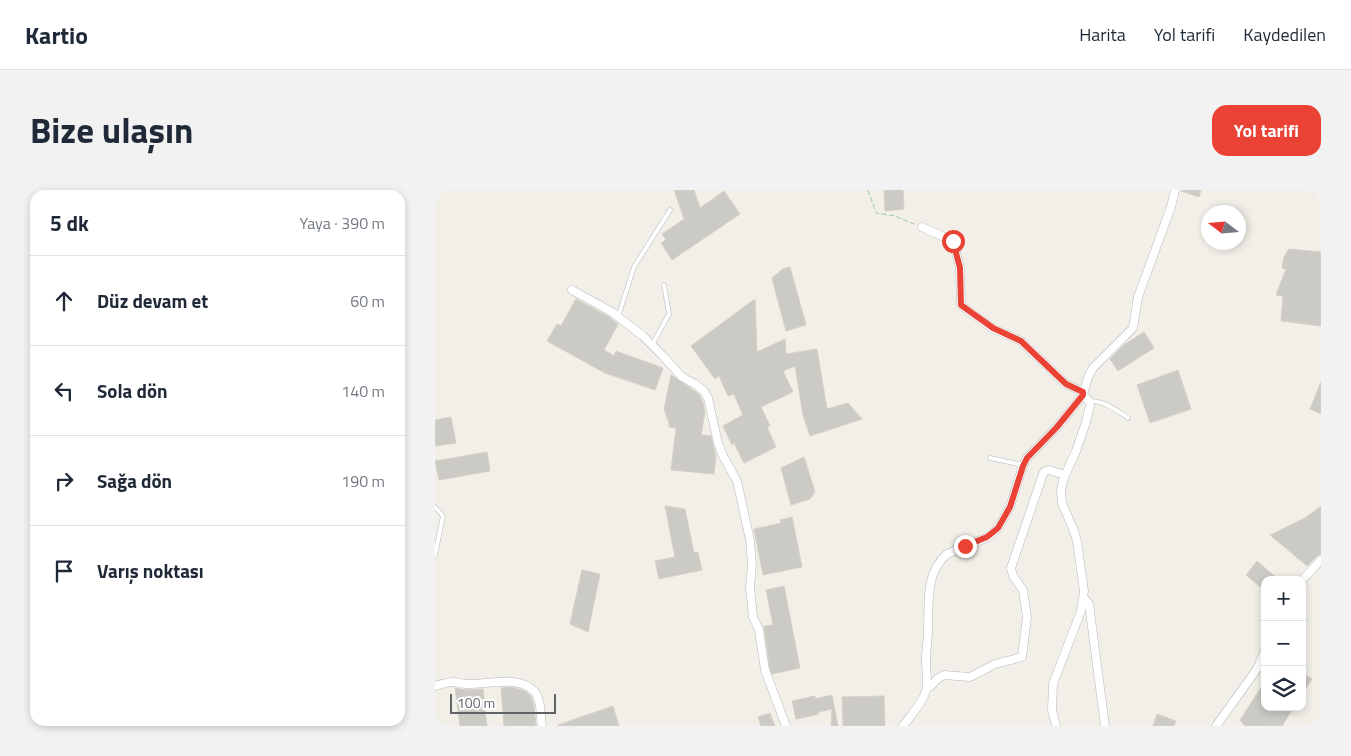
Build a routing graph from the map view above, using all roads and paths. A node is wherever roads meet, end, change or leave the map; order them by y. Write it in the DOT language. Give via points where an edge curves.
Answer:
graph roads {
  1 [pos="868,190"];
  2 [pos="1175,190"];
  3 [pos="670,210"];
  4 [pos="922,228"];
  5 [pos="665,285"];
  6 [pos="573,290"];
  7 [pos="618,318"];
  8 [pos="652,345"];
  9 [pos="1085,396"];
  10 [pos="1128,418"];
  11 [pos="990,458"];
  12 [pos="1023,466"];
  13 [pos="1065,475"];
  14 [pos="435,507"];
  15 [pos="435,555"];
  16 [pos="1321,560"];
  17 [pos="1305,576"];
  18 [pos="1084,598"];
  19 [pos="1261,660"];
  20 [pos="435,686"];
  21 [pos="927,687"];
  22 [pos="542,726"];
  23 [pos="786,726"];
  24 [pos="903,726"];
  25 [pos="1056,726"];
  26 [pos="1105,726"];
  27 [pos="1216,726"];
  1 -- 4 [label="path" via="876,213 895,216"];
  2 -- 9 [label="street" via="1139,296 1133,328 1093,368"];
  3 -- 7 [label="lane" via="634,267"];
  4 -- 9 [label="street" via="953,241 960,268 961,305 993,328 1021,341 1066,384"];
  5 -- 8 [label="lane" via="669,314"];
  6 -- 7 [label="street"];
  7 -- 8 [label="street"];
  8 -- 23 [label="street" via="682,377 695,384 708,398 718,443 737,481 751,546 753,617 759,630 765,670"];
  9 -- 10 [label="lane" via="1108,404"];
  9 -- 12 [label="street"];
  9 -- 13 [label="street" via="1090,405 1086,422"];
  11 -- 12 [label="lane"];
  12 -- 21 [label="street" via="1013,499 998,528 987,537 947,554 935,569 929,603"];
  13 -- 18 [label="street" via="1062,504 1077,541"];
  13 -- 21 [label="street" via="1049,470 1044,472 1011,568 1023,590 1027,617 1022,656 995,664 970,677 944,675"];
  14 -- 15 [label="lane" via="443,516"];
  16 -- 17 [label="street"];
  18 -- 25 [label="street" via="1053,684 1052,710"];
  18 -- 26 [label="street" via="1089,604"];
  19 -- 27 [label="street"];
  20 -- 22 [label="street" via="455,682 503,681 527,686 539,701"];
  21 -- 24 [label="street" via="921,702"];
}
